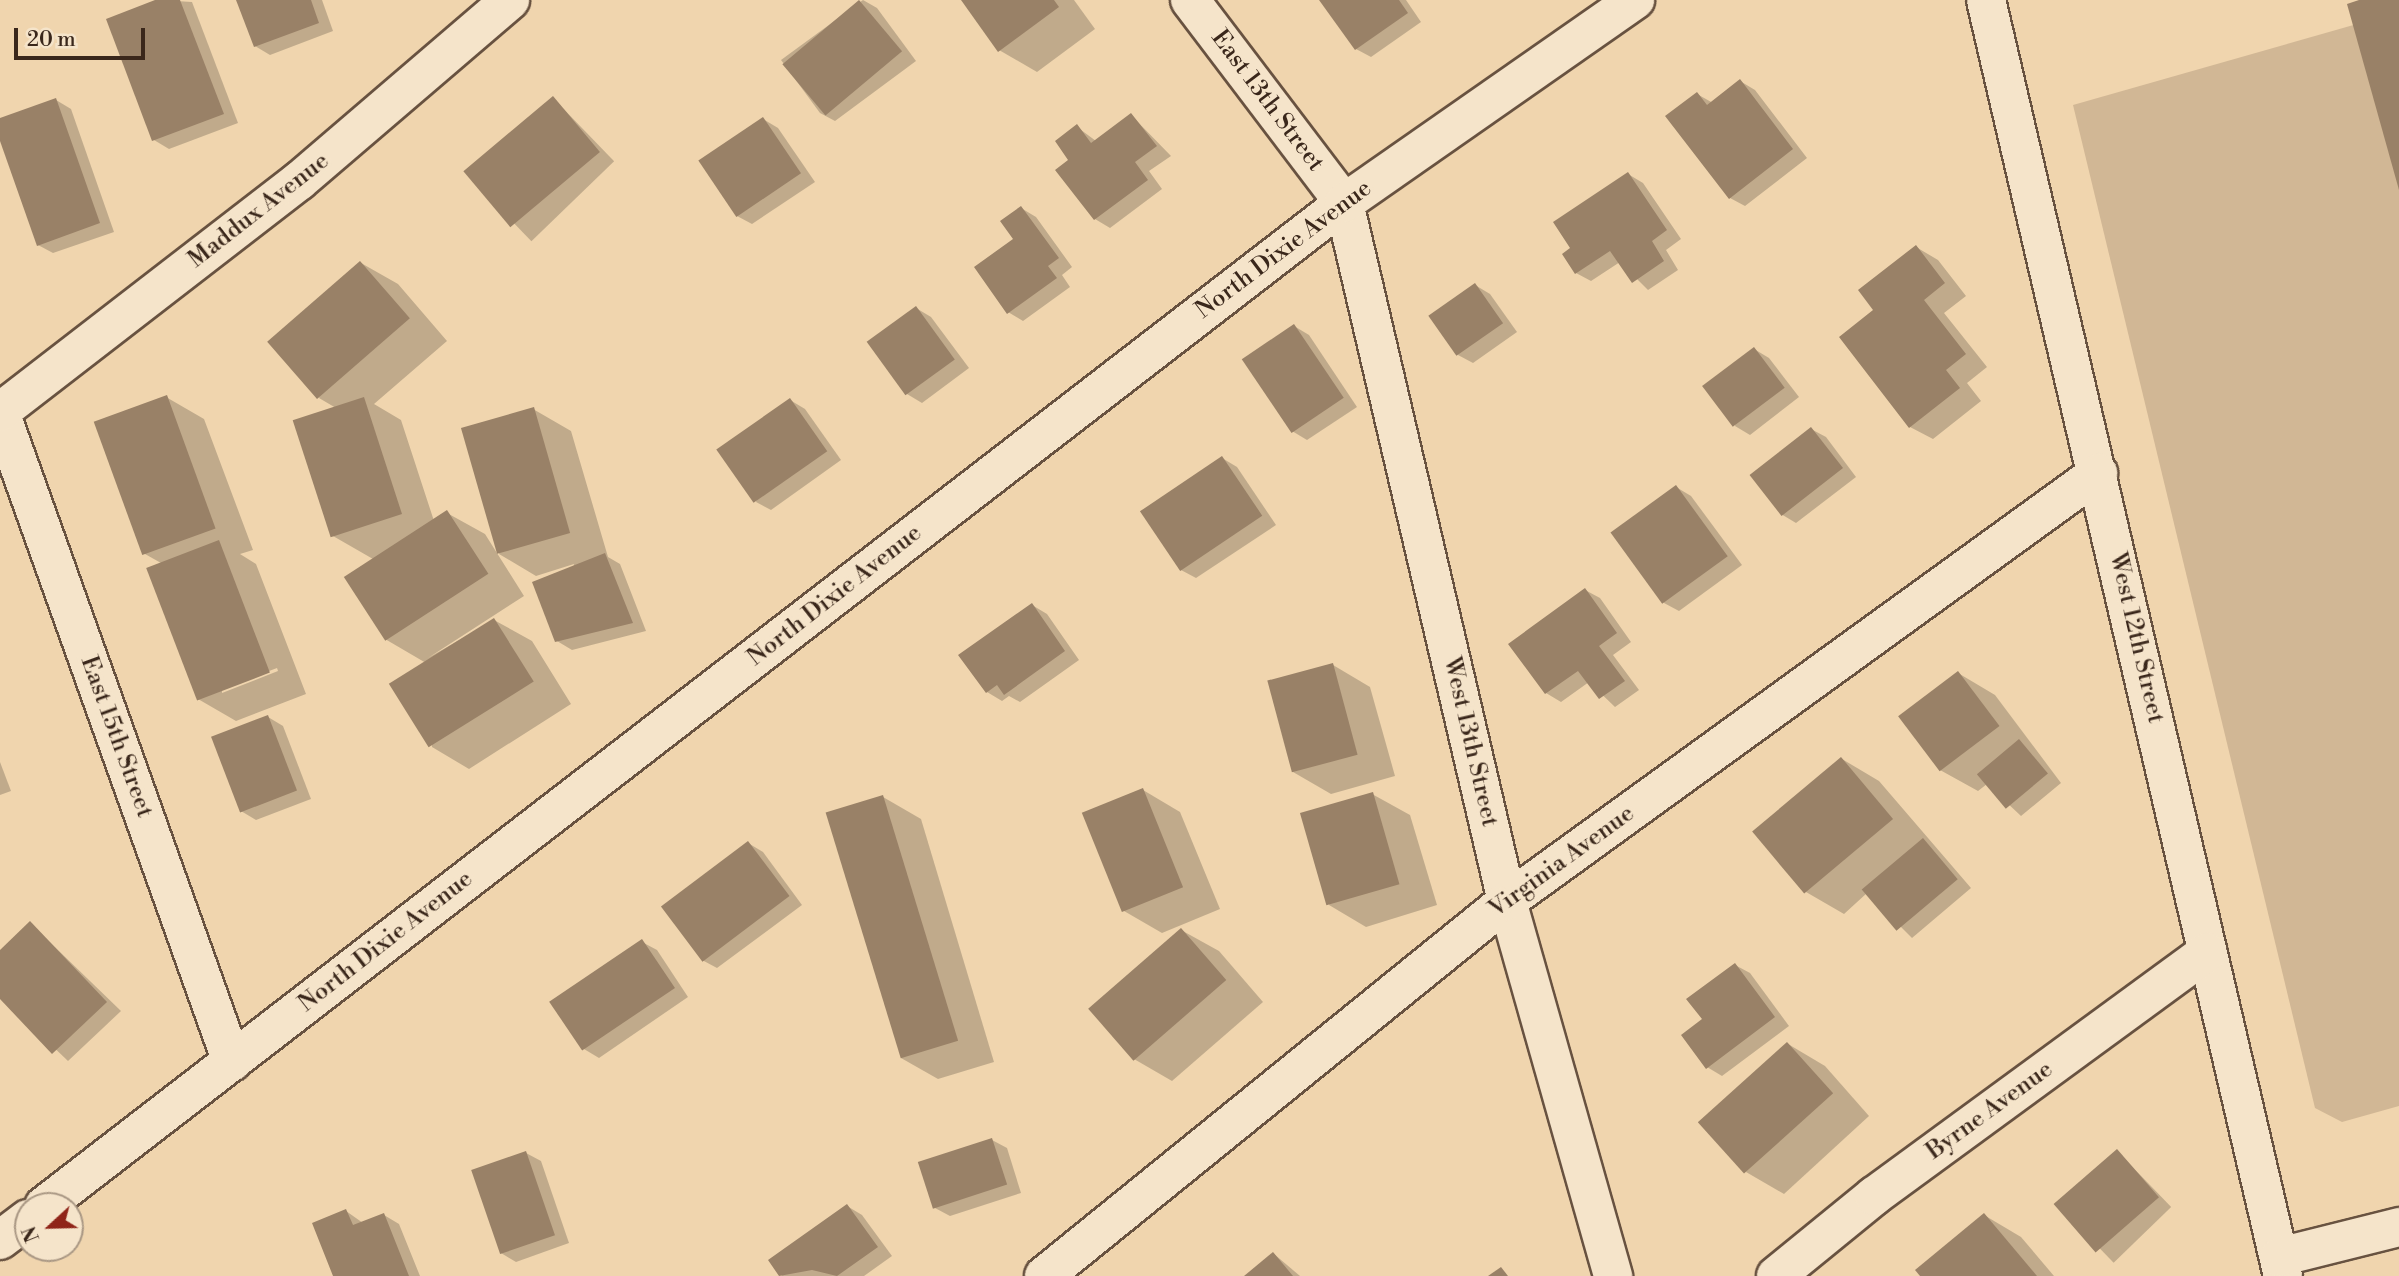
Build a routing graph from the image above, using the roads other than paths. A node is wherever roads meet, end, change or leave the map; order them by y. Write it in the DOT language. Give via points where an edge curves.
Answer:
graph roads {
  1 [pos="510,0"];
  2 [pos="1190,0"];
  3 [pos="1635,0"];
  4 [pos="1986,0"];
  5 [pos="1344,203"];
  6 [pos="0,412"];
  7 [pos="2098,473"];
  8 [pos="1507,901"];
  9 [pos="2207,952"];
  10 [pos="232,1062"];
  11 [pos="62,1192"];
  12 [pos="2399,1227"];
  13 [pos="2281,1266"];
  14 [pos="1044,1276"];
  15 [pos="1613,1276"];
  16 [pos="1776,1276"];
  1 -- 6 [label="street, Maddux Avenue" via="299,181"];
  2 -- 5 [label="street, East 13th Street"];
  3 -- 5 [label="street, North Dixie Avenue"];
  4 -- 7 [label="street, West 12th Street"];
  5 -- 8 [label="street, West 13th Street"];
  5 -- 10 [label="street, North Dixie Avenue"];
  6 -- 10 [label="street, East 15th Street"];
  7 -- 8 [label="street, Virginia Avenue"];
  7 -- 9 [label="street, West 12th Street"];
  8 -- 14 [label="street, Virginia Avenue"];
  8 -- 15 [label="street, West 13th Street"];
  9 -- 13 [label="street, West 12th Street"];
  9 -- 16 [label="street, Byrne Avenue" via="1874,1196"];
  10 -- 11 [label="street, North Dixie Avenue"];
  12 -- 13 [label="street"];
}
